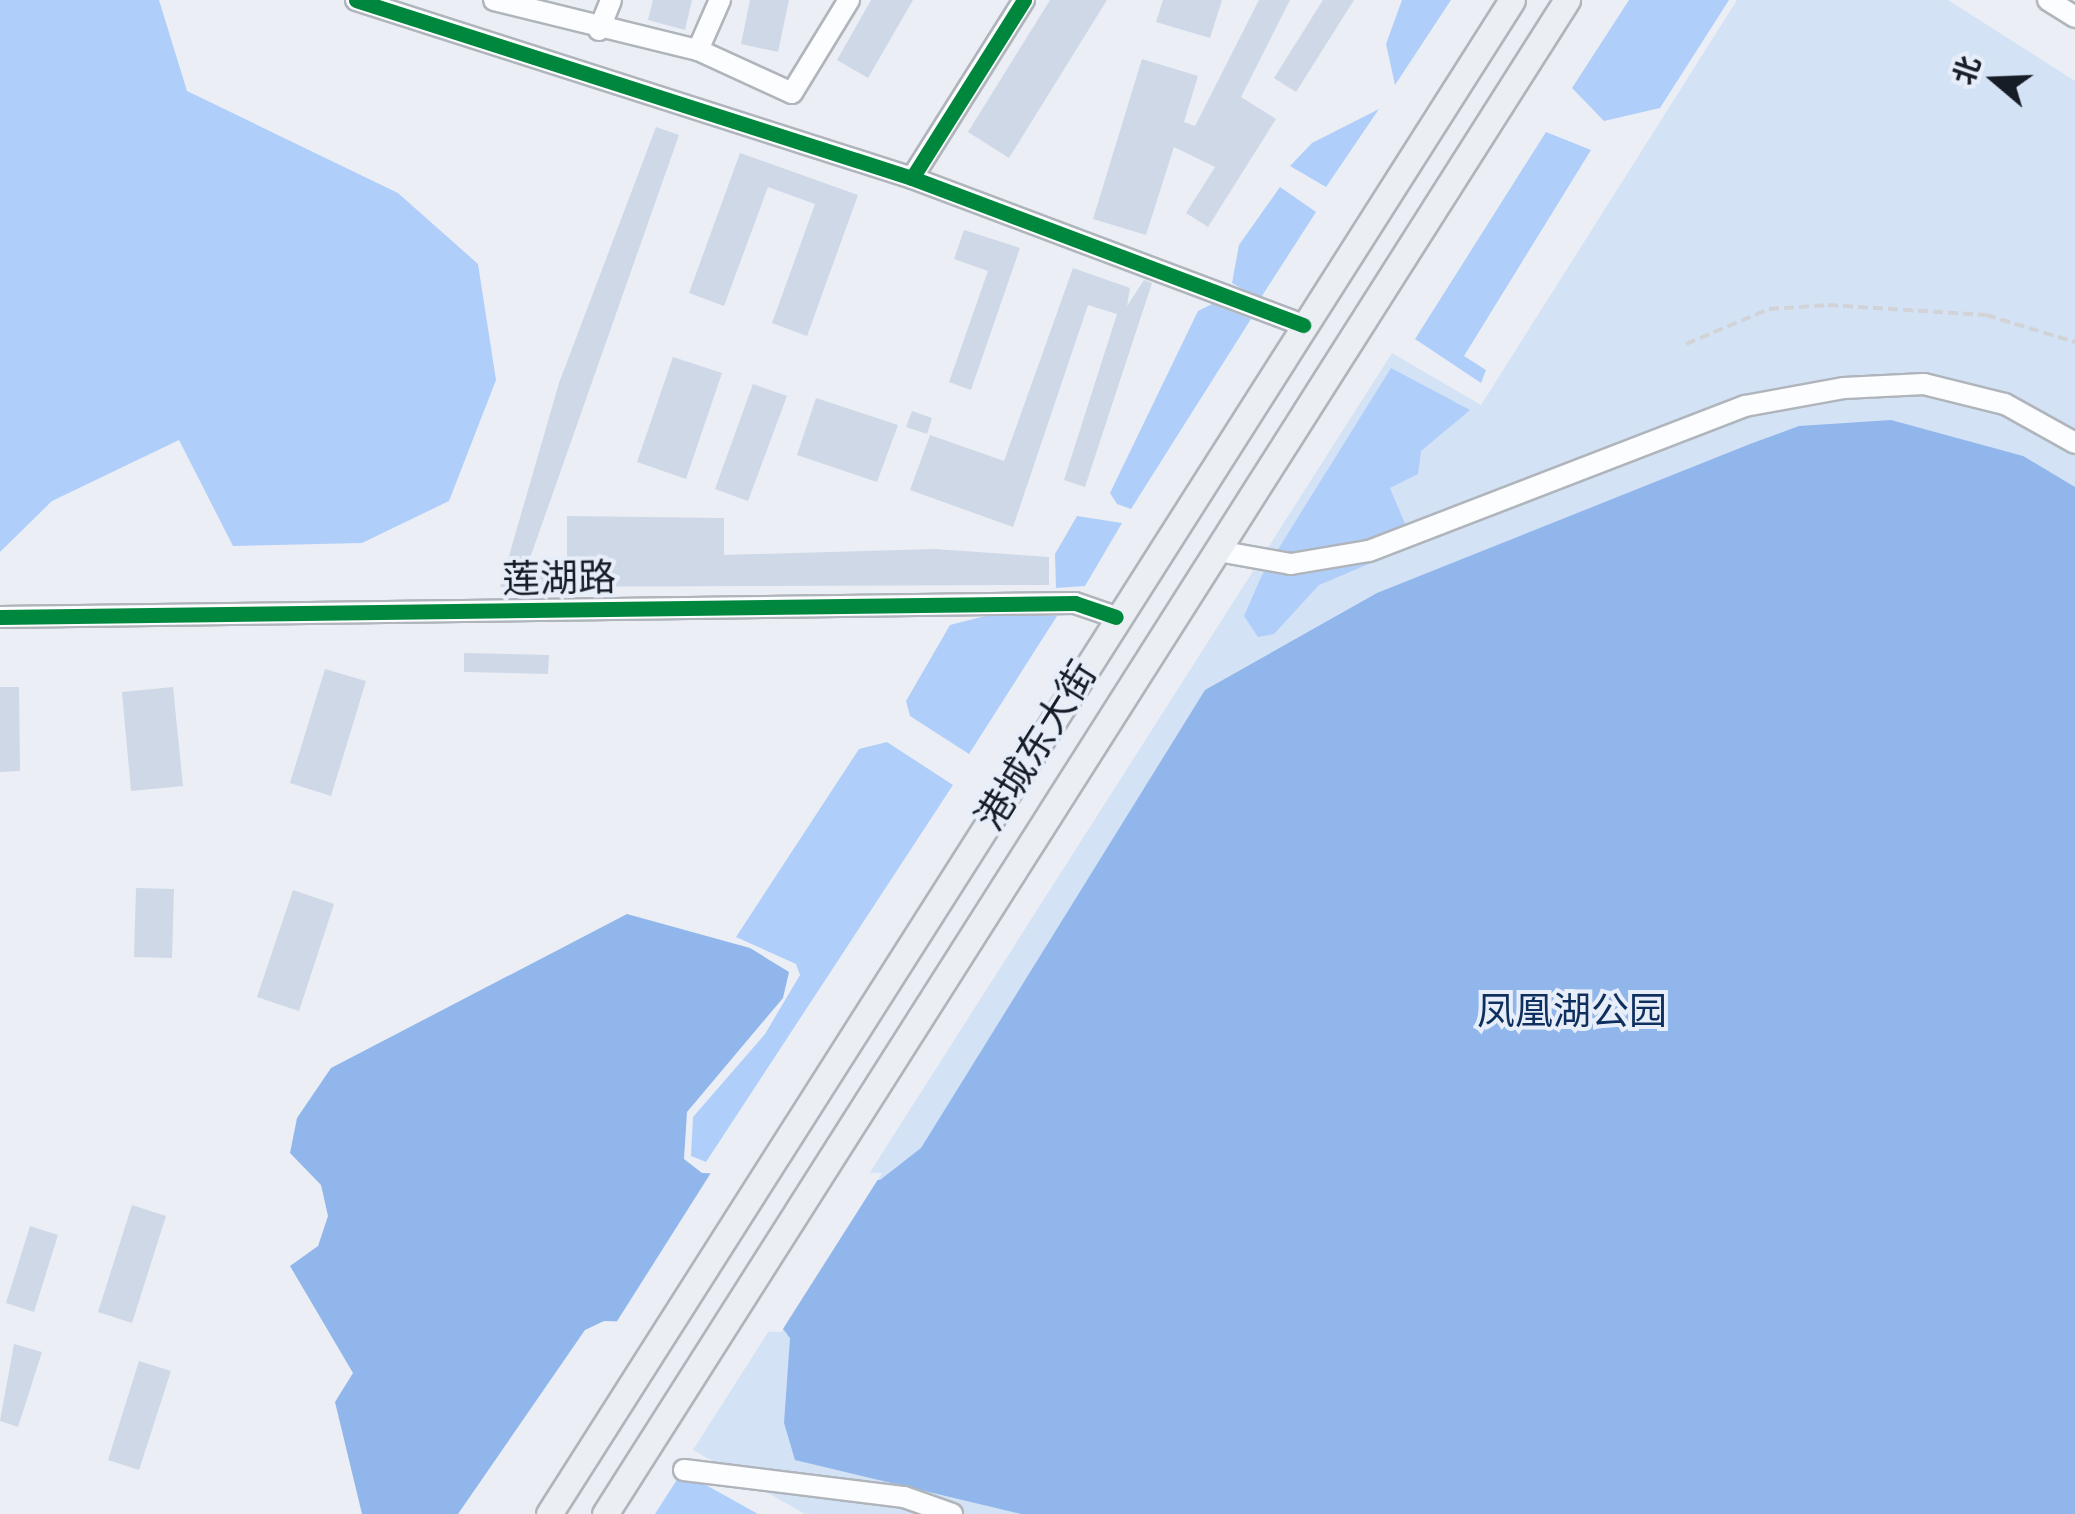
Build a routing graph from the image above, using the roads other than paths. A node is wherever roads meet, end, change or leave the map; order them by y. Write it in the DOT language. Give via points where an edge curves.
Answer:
graph roads {
  1 [pos="356,0"];
  2 [pos="494,0"];
  3 [pos="610,0"];
  4 [pos="720,0"];
  5 [pos="850,0"];
  6 [pos="1024,0"];
  7 [pos="1512,0"];
  8 [pos="1567,0"];
  9 [pos="2048,0"];
  10 [pos="2075,17"];
  11 [pos="600,30"];
  12 [pos="698,50"];
  13 [pos="912,178"];
  14 [pos="1303,325"];
  15 [pos="2075,443"];
  16 [pos="1218,550"];
  17 [pos="1116,616"];
  18 [pos="0,617"];
  19 [pos="684,1470"];
  20 [pos="549,1514"];
  21 [pos="605,1514"];
  22 [pos="952,1514"];
  1 -- 13 [label="street"];
  2 -- 11 [label="street"];
  3 -- 11 [label="street"];
  4 -- 12 [label="street"];
  5 -- 12 [label="street" via="792,93"];
  6 -- 13 [label="street"];
  7 -- 14 [label="main road, 港城东大街"];
  8 -- 16 [label="main road, 港城东大街"];
  9 -- 10 [label="street"];
  11 -- 12 [label="street"];
  13 -- 14 [label="street"];
  14 -- 17 [label="main road, 港城东大街"];
  15 -- 16 [label="street" via="2005,404 1924,384 1844,388 1745,406 1370,551 1291,564"];
  16 -- 21 [label="main road, 港城东大街" via="840,1156"];
  17 -- 18 [label="street, 莲湖路" via="1075,603"];
  17 -- 20 [label="main road, 港城东大街"];
  19 -- 22 [label="street" via="904,1497"];
}
